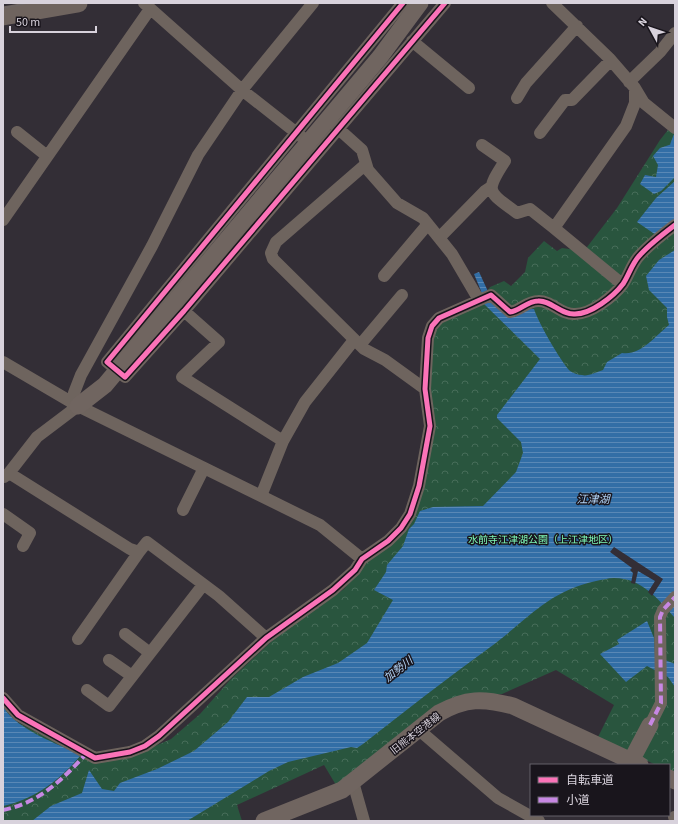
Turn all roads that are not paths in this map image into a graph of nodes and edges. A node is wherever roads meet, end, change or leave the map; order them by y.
1 (78, 3) edge
2 (313, 3) edge
3 (445, 3) edge
4 (552, 3) edge
5 (411, 5) edge
6 (147, 6) edge
7 (3, 16) edge
8 (577, 26) junction
9 (675, 33) edge
10 (412, 41) junction
11 (611, 60) junction
12 (632, 85) junction
13 (469, 88) dead end
14 (242, 90) junction
15 (516, 98) dead end
16 (333, 124) junction
17 (675, 128) edge
18 (17, 132) dead end
19 (540, 133) dead end
20 (303, 138) junction
21 (482, 145) dead end
22 (47, 156) junction
23 (366, 164) junction
24 (491, 187) junction
25 (3, 220) edge
26 (428, 224) junction
27 (675, 225) edge
28 (554, 228) junction
29 (439, 238) junction
30 (384, 276) dead end
31 (622, 284) junction
32 (402, 295) dead end
33 (484, 298) junction
34 (184, 311) junction
35 (357, 342) junction
36 (3, 362) edge
37 (117, 370) junction
38 (425, 389) junction
39 (78, 406) junction
40 (283, 441) junction
41 (204, 468) junction
42 (6, 475) edge
43 (260, 496) junction
44 (183, 510) dead end
45 (3, 514) edge
46 (23, 546) dead end
47 (139, 552) junction
48 (362, 558) junction
49 (203, 585) junction
50 (675, 597) edge
51 (125, 634) dead end
52 (266, 638) junction
53 (78, 639) dead end
54 (150, 653) junction
55 (109, 660) dead end
56 (132, 676) junction
57 (87, 690) dead end
58 (3, 698) edge
59 (650, 725) joint
60 (419, 730) junction
61 (636, 763) edge
62 (353, 782) junction
63 (530, 816) edge
64 (530, 816) edge
65 (264, 821) edge
66 (364, 821) edge
67 (539, 821) edge

1 - 7 main road
2 - 14 street
3 - 10 street
4 - 8 street
5 - 16 street
5 - 20 street
6 - 14 street
6 - 22 street
8 - 11 street
8 - 15 street
9 - 12 street
10 - 13 street
10 - 16 street
11 - 12 street
11 - 19 street
12 - 17 street
12 - 28 street
14 - 20 street
14 - 39 street
16 - 20 street
16 - 23 street
16 - 34 street
18 - 22 street
20 - 37 street
21 - 24 street
22 - 25 street
23 - 26 street
23 - 35 street
24 - 28 street
24 - 29 street
26 - 29 street
26 - 30 street
27 - 31 street
28 - 31 street
29 - 33 street
31 - 33 street
32 - 35 street
33 - 38 street
34 - 37 street
34 - 40 street
35 - 38 street
35 - 40 street
36 - 39 street
37 - 39 street
38 - 48 street
39 - 41 street
39 - 42 street
40 - 43 street
41 - 43 street
41 - 44 street
42 - 47 street
43 - 48 street
45 - 46 street
47 - 49 street
47 - 53 street
48 - 52 street
49 - 52 street
49 - 54 street
50 - 59 street
51 - 54 street
52 - 58 street
54 - 56 street
55 - 56 street
56 - 57 street
59 - 61 street
60 - 61 street, 旧熊本空港線
60 - 62 street, 旧熊本空港線
60 - 63 street
62 - 65 street, 旧熊本空港線
62 - 66 street
64 - 67 street

